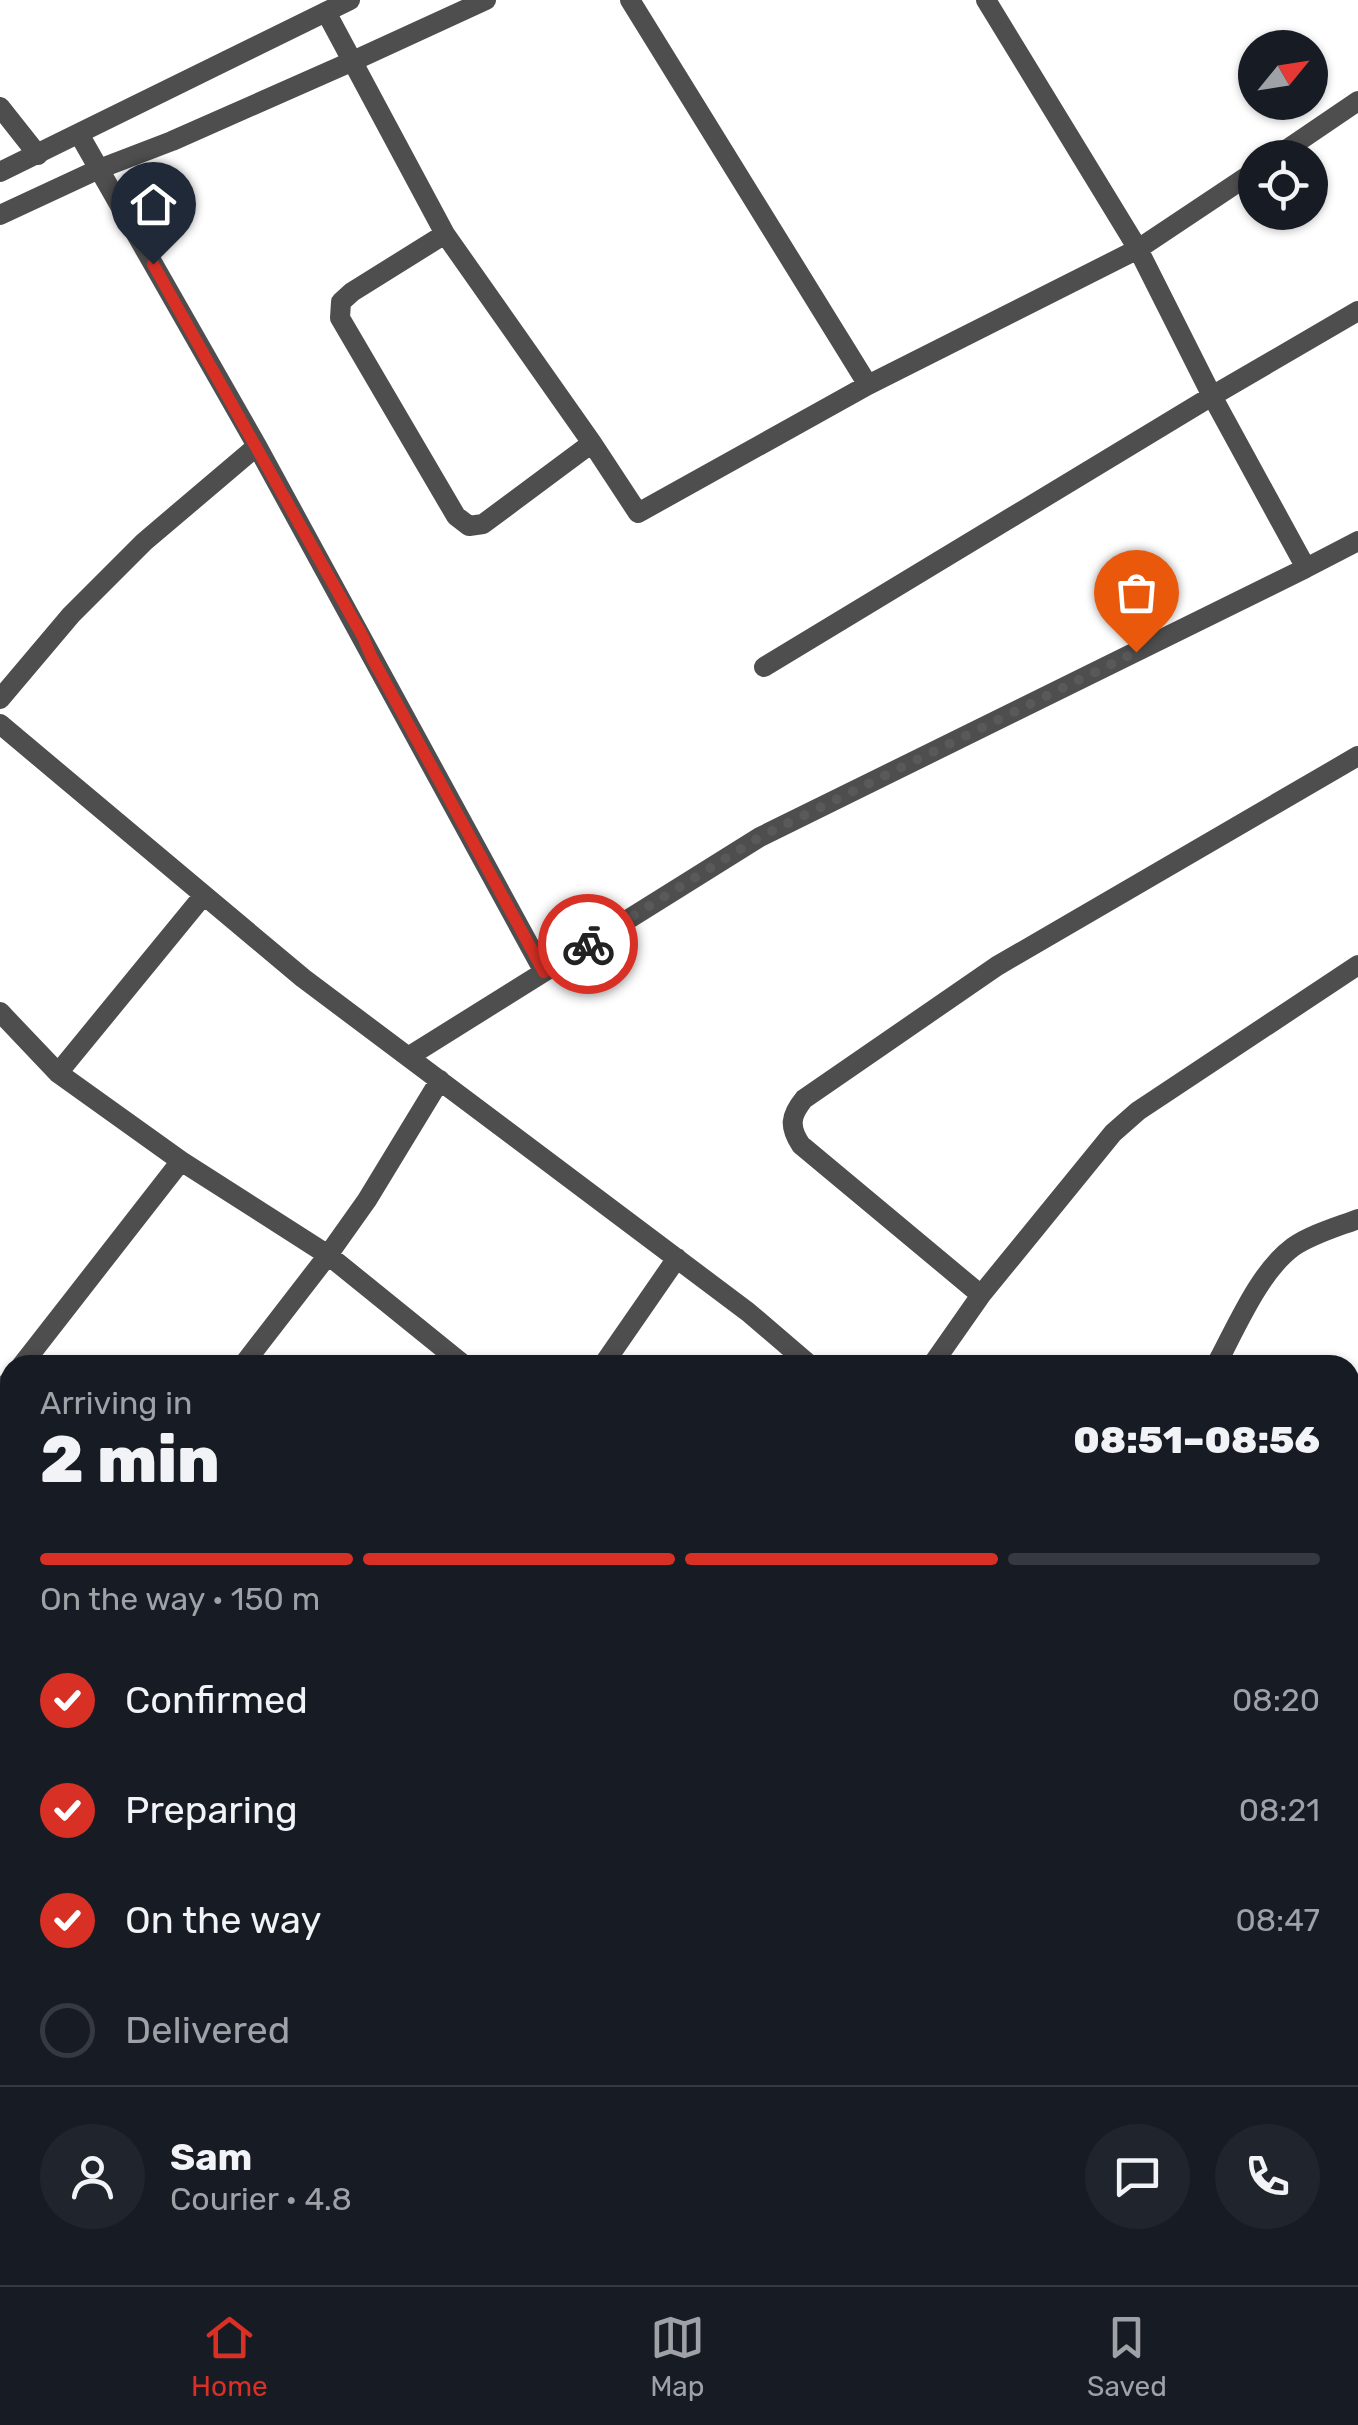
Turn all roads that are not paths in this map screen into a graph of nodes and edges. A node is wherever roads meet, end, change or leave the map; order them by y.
1 (350, 0) edge
2 (486, 0) edge
3 (630, 0) edge
4 (986, 0) edge
5 (326, 12) junction
6 (353, 62) junction
7 (1358, 101) edge
8 (0, 106) edge
9 (80, 134) junction
10 (1301, 140) edge
11 (38, 154) junction
12 (99, 169) junction
13 (0, 172) edge
14 (1238, 182) edge
15 (0, 215) edge
16 (445, 234) junction
17 (1138, 250) junction
18 (1358, 311) edge
19 (868, 385) junction
20 (1212, 396) junction
21 (592, 443) junction
22 (257, 446) junction
23 (1358, 541) edge
24 (1306, 568) junction
25 (764, 666) dead end
26 (0, 699) edge
27 (0, 724) edge
28 (1358, 756) edge
29 (203, 896) junction
30 (1358, 965) edge
31 (544, 972) junction
32 (0, 1012) edge
33 (408, 1057) junction
34 (58, 1072) junction
35 (440, 1080) junction
36 (181, 1161) junction
37 (1358, 1218) edge
38 (328, 1255) junction
39 (677, 1258) junction
40 (981, 1295) junction
41 (30, 1355) edge
42 (251, 1355) edge
43 (452, 1355) edge
44 (610, 1355) edge
45 (798, 1355) edge
46 (939, 1355) edge
47 (1221, 1355) edge

1 - 5 street
2 - 6 street
3 - 19 street
4 - 17 street
5 - 6 street
5 - 9 street
6 - 12 street
6 - 16 street
7 - 10 street
8 - 11 street
9 - 11 street
9 - 12 street
11 - 13 street
12 - 15 street
12 - 22 street
14 - 17 street
16 - 21 street
16 - 21 street
17 - 19 street
17 - 20 street
18 - 20 street
19 - 21 street
20 - 24 street
20 - 25 street
22 - 26 street
22 - 31 street
23 - 24 street
24 - 31 street
27 - 29 street
28 - 40 street
29 - 33 street
29 - 34 street
30 - 40 street
31 - 33 street
32 - 34 street
33 - 35 street
34 - 36 street
35 - 38 street
35 - 39 street
36 - 38 street
36 - 41 street
37 - 47 street
38 - 42 street
38 - 43 street
39 - 44 street
39 - 45 street
40 - 46 street

